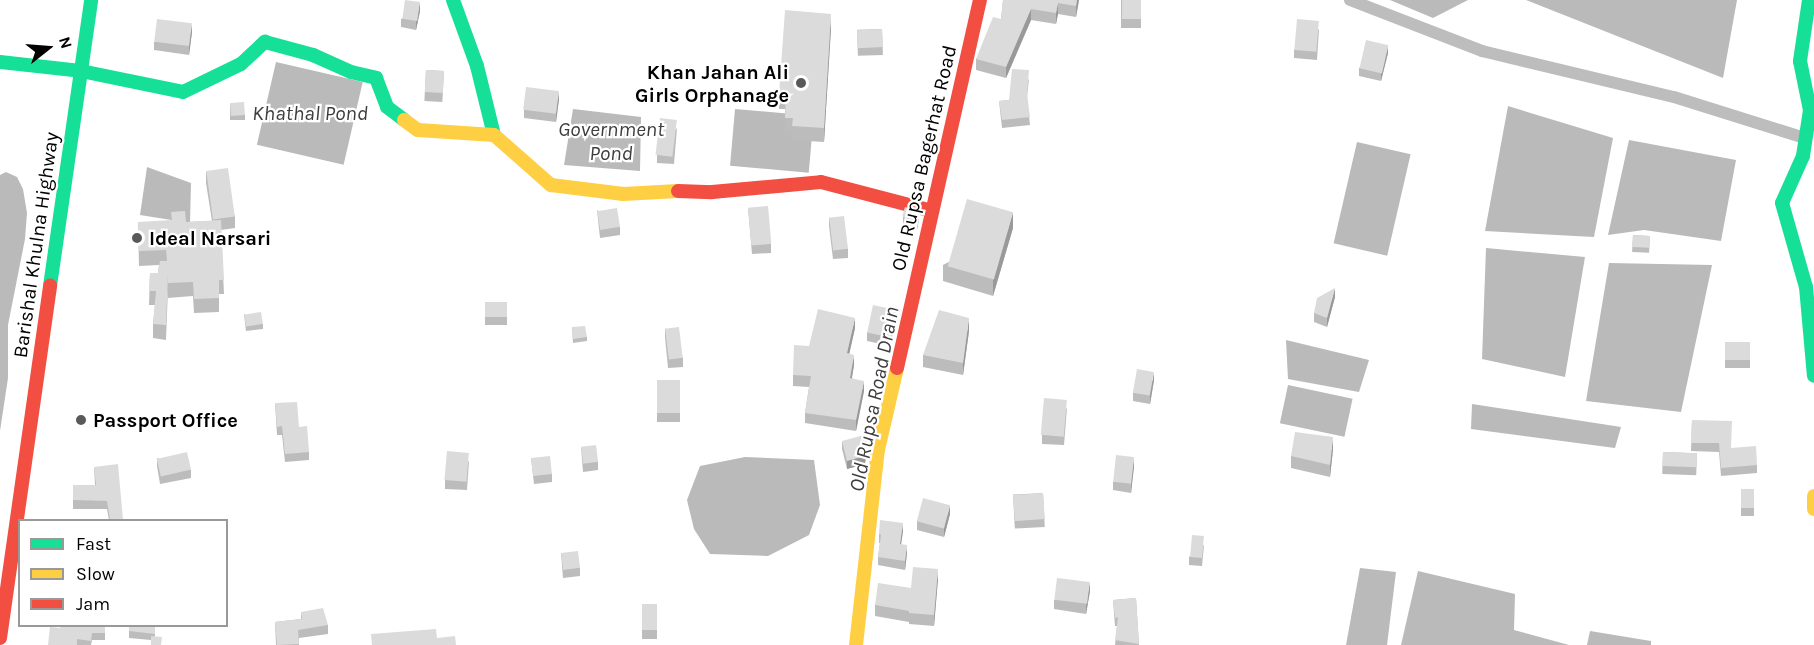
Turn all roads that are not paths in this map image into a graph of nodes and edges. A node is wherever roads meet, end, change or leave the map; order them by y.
1 (91, 0) edge
2 (453, 0) edge
3 (980, 0) edge
4 (1350, 0) edge
5 (1809, 0) edge
6 (0, 62) edge
7 (81, 71) junction
8 (494, 135) junction
9 (1805, 138) junction
10 (932, 211) junction
11 (1814, 376) edge
12 (1814, 496) edge
13 (1814, 509) edge
14 (0, 638) edge
15 (856, 645) edge

1 - 7 main road, Barishal Khulna Highway
2 - 8 main road
3 - 10 main road, Old Rupsa Bagerhat Road
4 - 9 street
5 - 9 main road
6 - 7 main road
7 - 8 main road
7 - 14 main road, Barishal Khulna Highway
8 - 10 main road
9 - 11 main road
10 - 15 main road, Old Rupsa Bagerhat Road
12 - 13 main road

